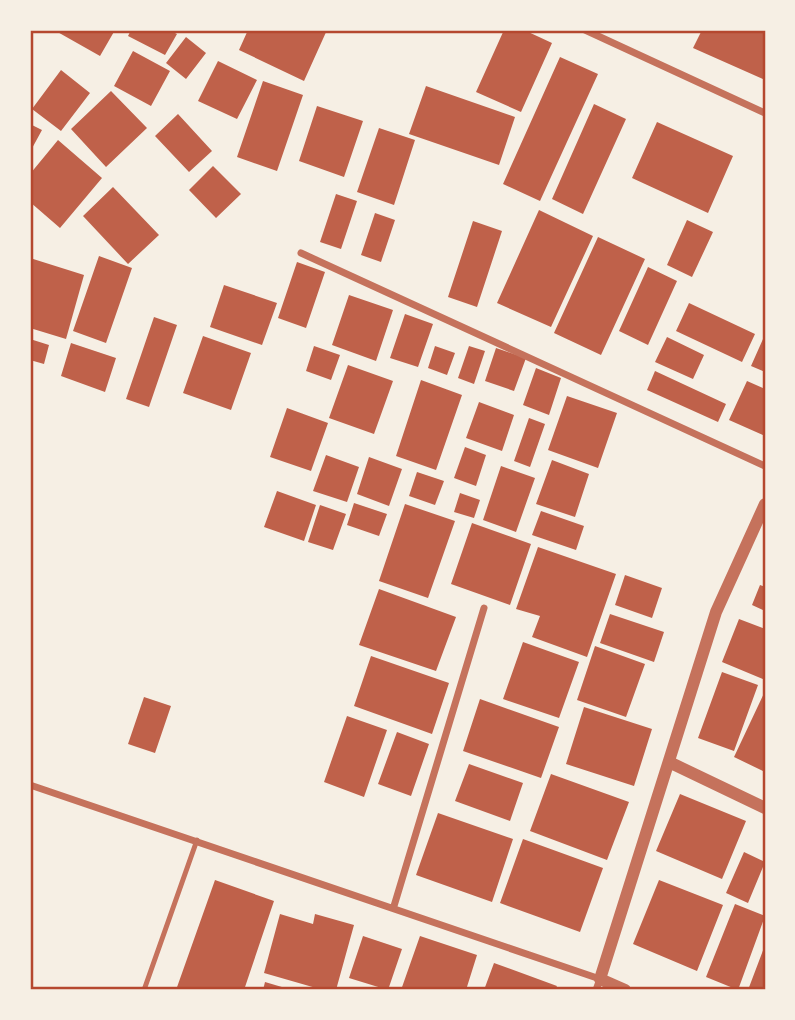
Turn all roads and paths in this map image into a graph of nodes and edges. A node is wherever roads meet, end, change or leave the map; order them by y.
1 (585, 30) edge
2 (765, 113) edge
3 (301, 253) dead end
4 (765, 466) edge
5 (765, 504) edge
6 (484, 608) dead end
7 (668, 762) junction
8 (30, 785) edge
9 (765, 808) edge
10 (197, 840) junction
11 (394, 906) junction
12 (598, 985) edge
13 (144, 990) edge
14 (625, 990) edge

1 - 2 street
3 - 4 street
5 - 7 street
6 - 11 street
7 - 9 street
7 - 12 street
8 - 10 street
10 - 11 street
10 - 13 lane
11 - 12 street
12 - 14 street

